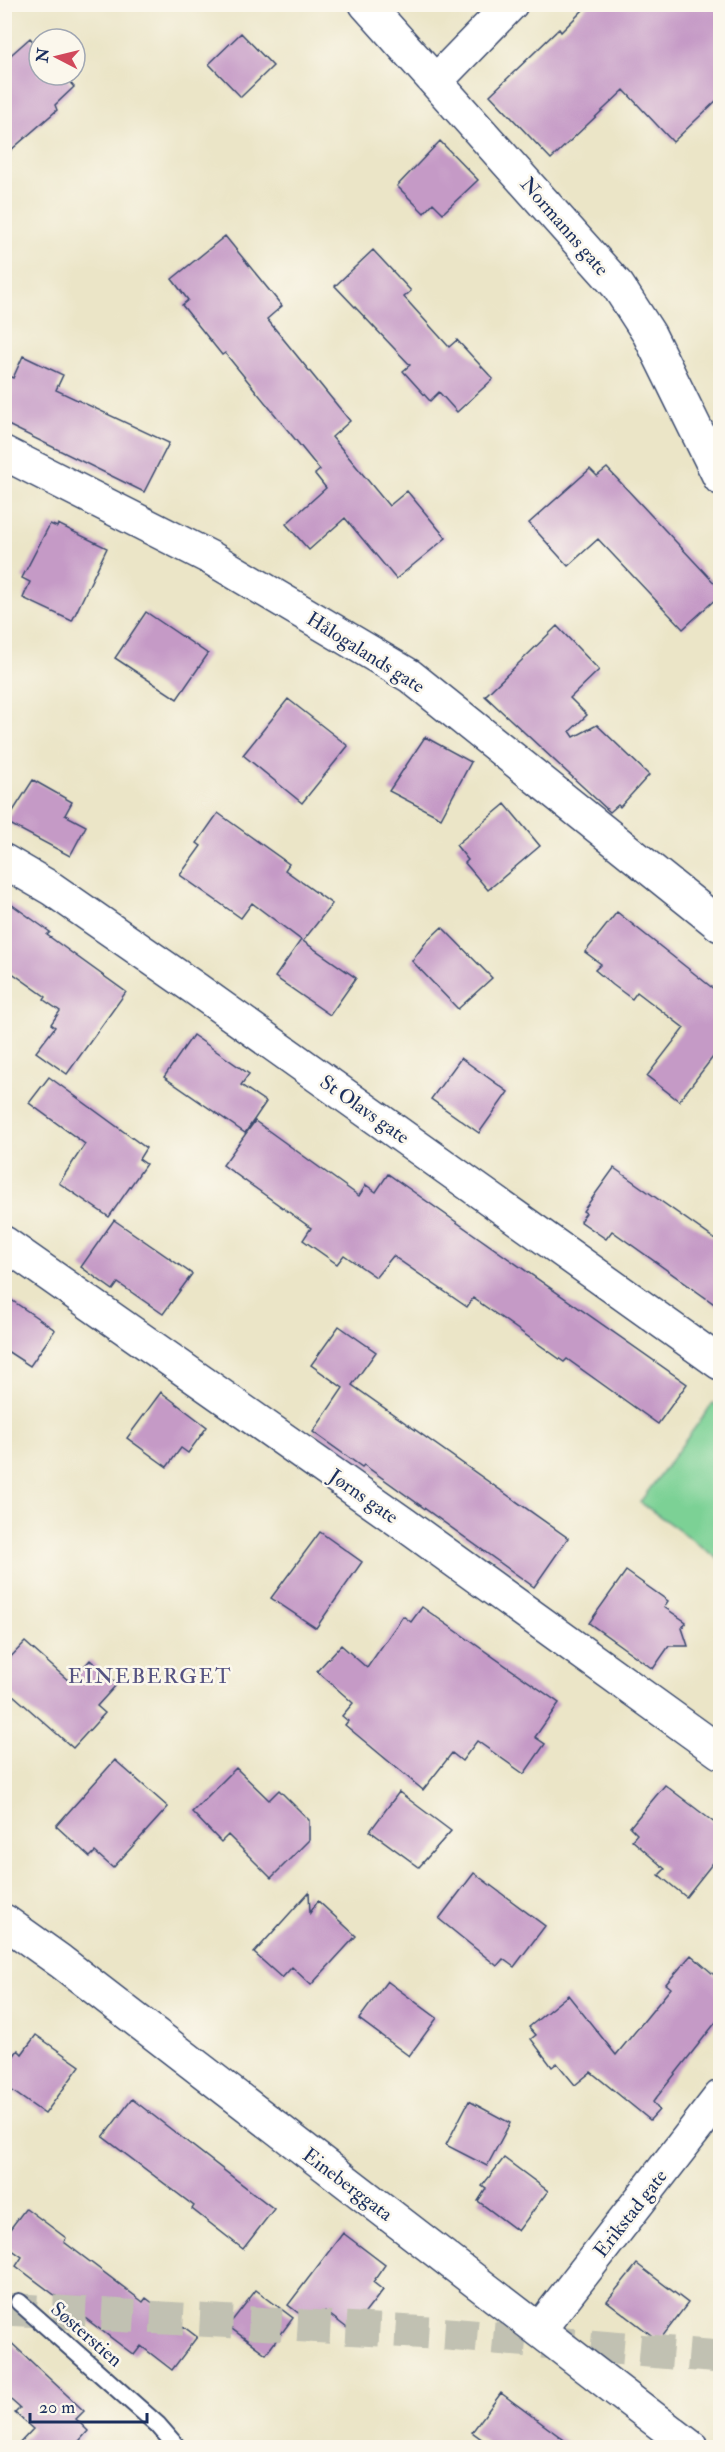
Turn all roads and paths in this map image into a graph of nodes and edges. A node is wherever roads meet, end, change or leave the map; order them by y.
1 (366, 4) edge
2 (511, 4) edge
3 (436, 81) junction
4 (4, 453) edge
5 (720, 478) edge
6 (4, 861) edge
7 (720, 926) edge
8 (4, 1243) edge
9 (720, 1363) edge
10 (720, 1752) edge
11 (4, 1921) edge
12 (720, 2097) edge
13 (19, 2302) dead end
14 (539, 2330) junction
15 (178, 2448) edge
16 (692, 2448) edge

1 - 3 street, Normanns gate
2 - 3 street
3 - 5 street, Normanns gate
4 - 7 street, Hålogalands gate
6 - 9 street, St Olavs gate
8 - 10 street, Jørns gate
11 - 14 street, Eineberggata
12 - 14 street, Erikstad gate
13 - 15 lane, Søsterstien
14 - 16 street, Eineberggata

